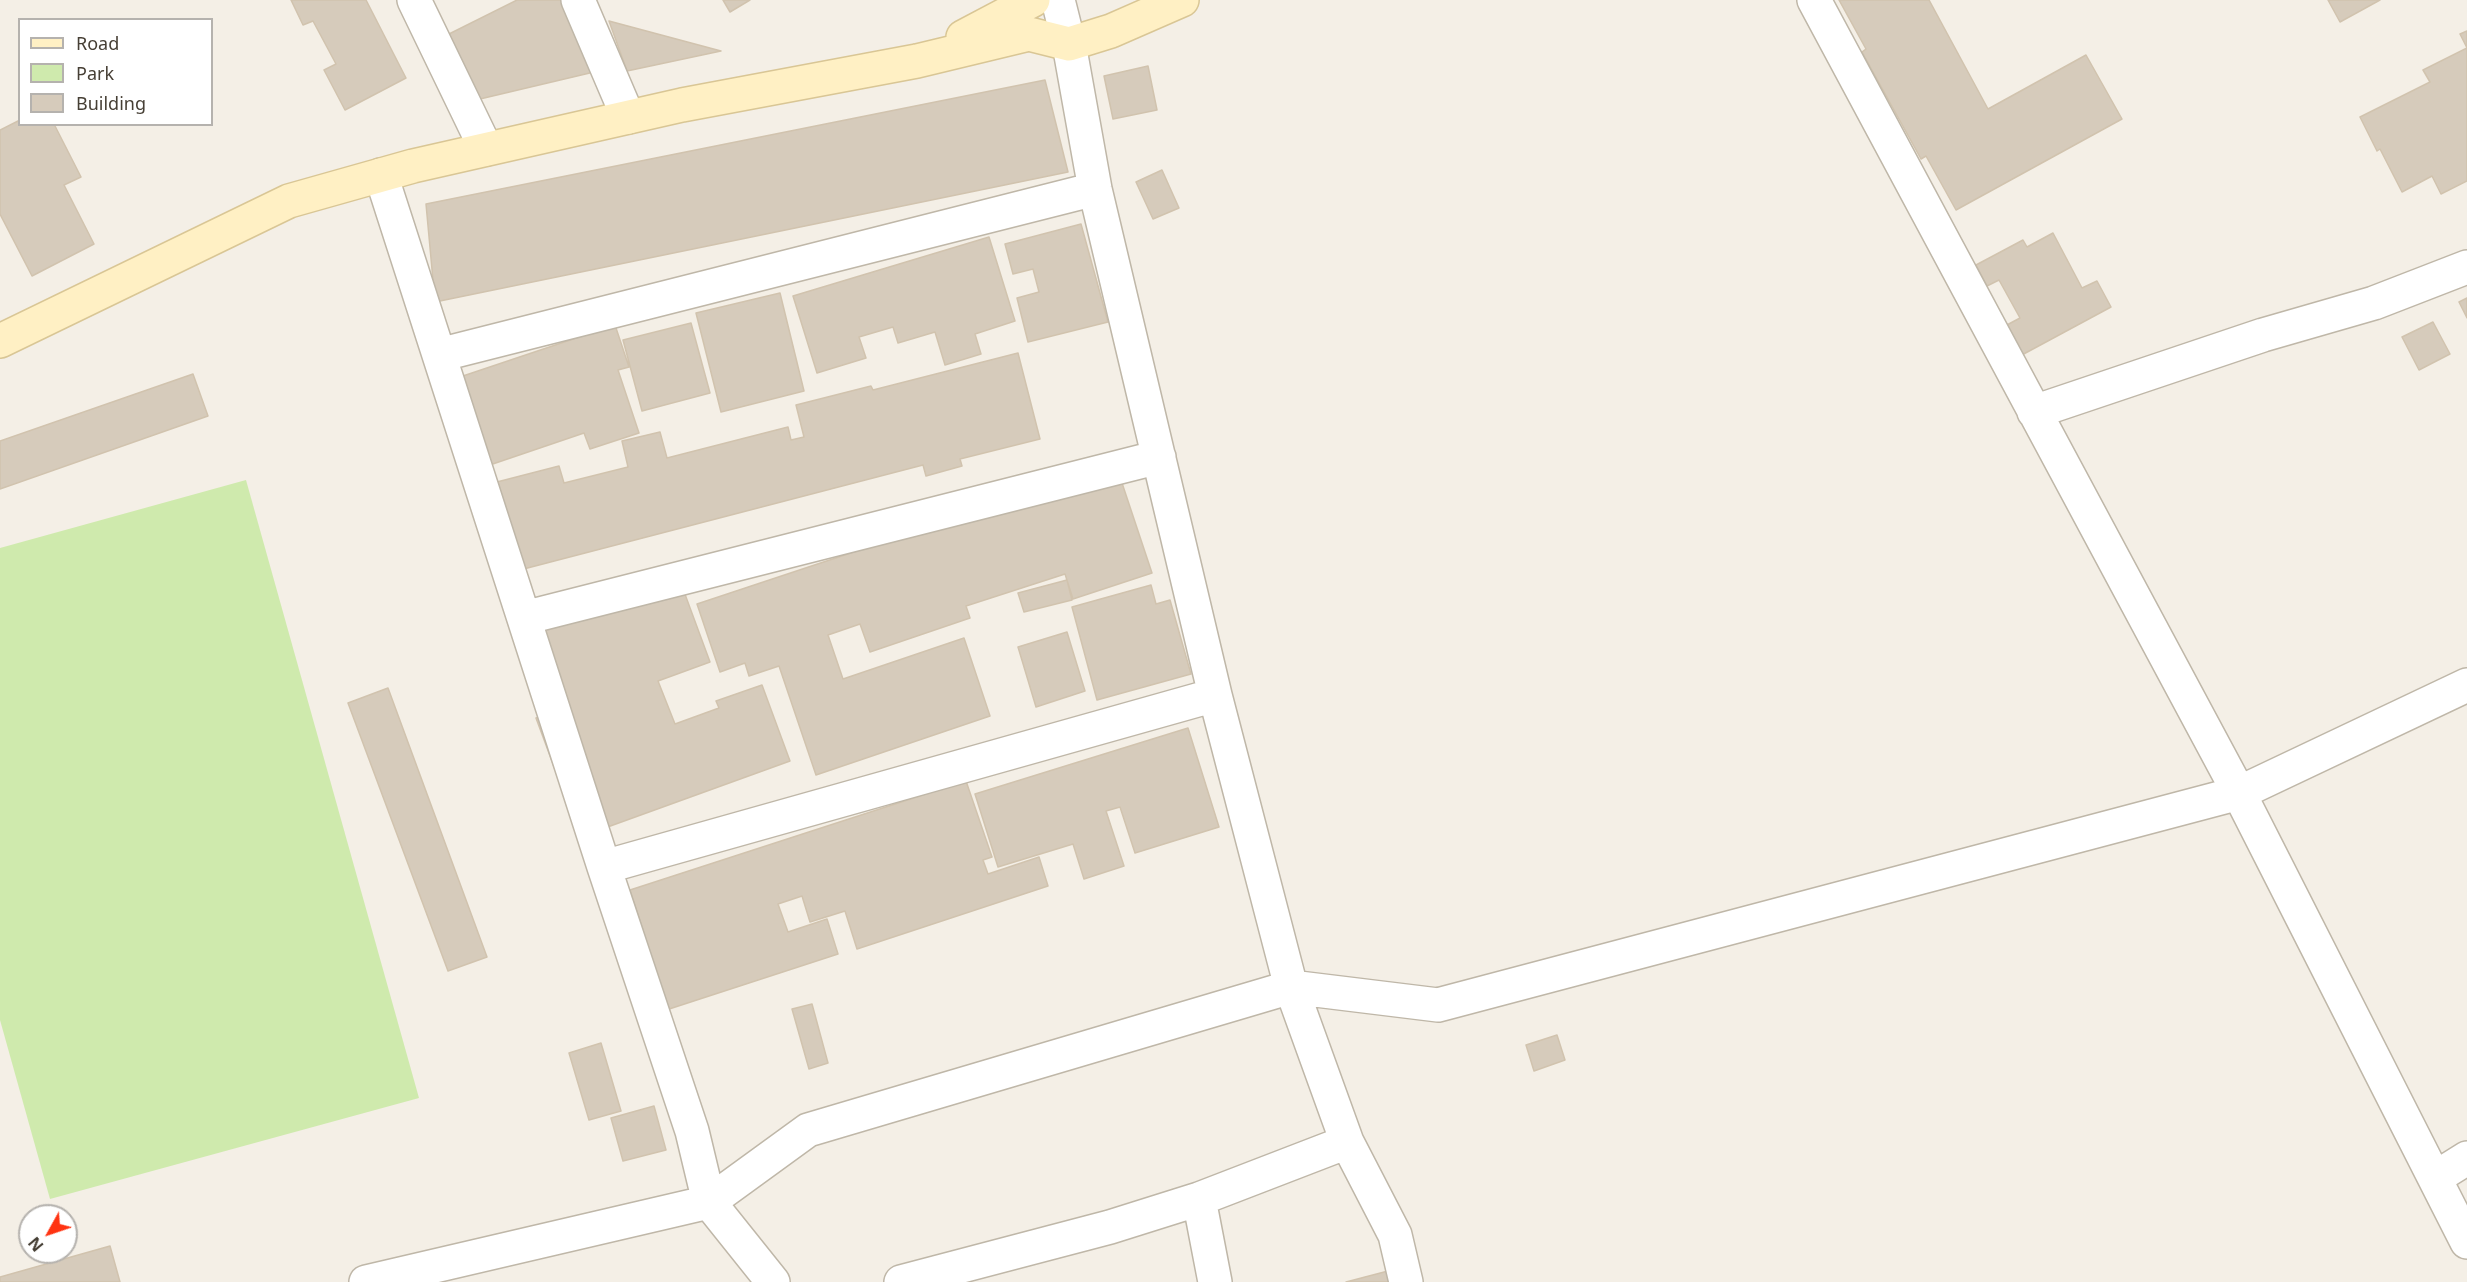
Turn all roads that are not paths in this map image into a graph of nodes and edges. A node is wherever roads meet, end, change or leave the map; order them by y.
1 (414, 0) edge
2 (578, 0) edge
3 (1033, 0) edge
4 (1058, 0) edge
5 (1182, 0) edge
6 (1814, 0) edge
7 (1069, 44) junction
8 (917, 61) junction
9 (628, 117) junction
10 (486, 149) junction
11 (381, 175) junction
12 (1095, 189) junction
13 (2467, 267) edge
14 (0, 341) edge
15 (439, 354) junction
16 (2034, 412) junction
17 (1159, 457) junction
18 (525, 618) junction
19 (2467, 685) edge
20 (1215, 695) junction
21 (2239, 793) junction
22 (604, 867) junction
23 (1291, 987) junction
24 (1347, 1142) junction
25 (2467, 1158) edge
26 (2435, 1178) junction
27 (1199, 1199) junction
28 (709, 1202) junction
29 (2467, 1242) edge
30 (366, 1282) edge
31 (773, 1282) edge
32 (901, 1282) edge
33 (1215, 1282) edge
34 (1406, 1282) edge

1 - 10 street
2 - 9 street
3 - 8 main road
4 - 7 street
5 - 7 main road
6 - 16 street
7 - 8 main road
7 - 12 street
8 - 9 main road
9 - 10 main road
10 - 11 main road
11 - 14 main road
11 - 15 street
12 - 15 street
12 - 17 street
13 - 16 street
15 - 18 street
16 - 21 street
17 - 18 street
17 - 20 street
18 - 22 street
19 - 21 street
20 - 22 street
20 - 23 street
21 - 23 street
21 - 26 street
22 - 28 street
23 - 24 street
23 - 28 street
24 - 27 street
24 - 34 street
25 - 26 street
26 - 29 street
27 - 32 street
27 - 33 street
28 - 30 street
28 - 31 street

